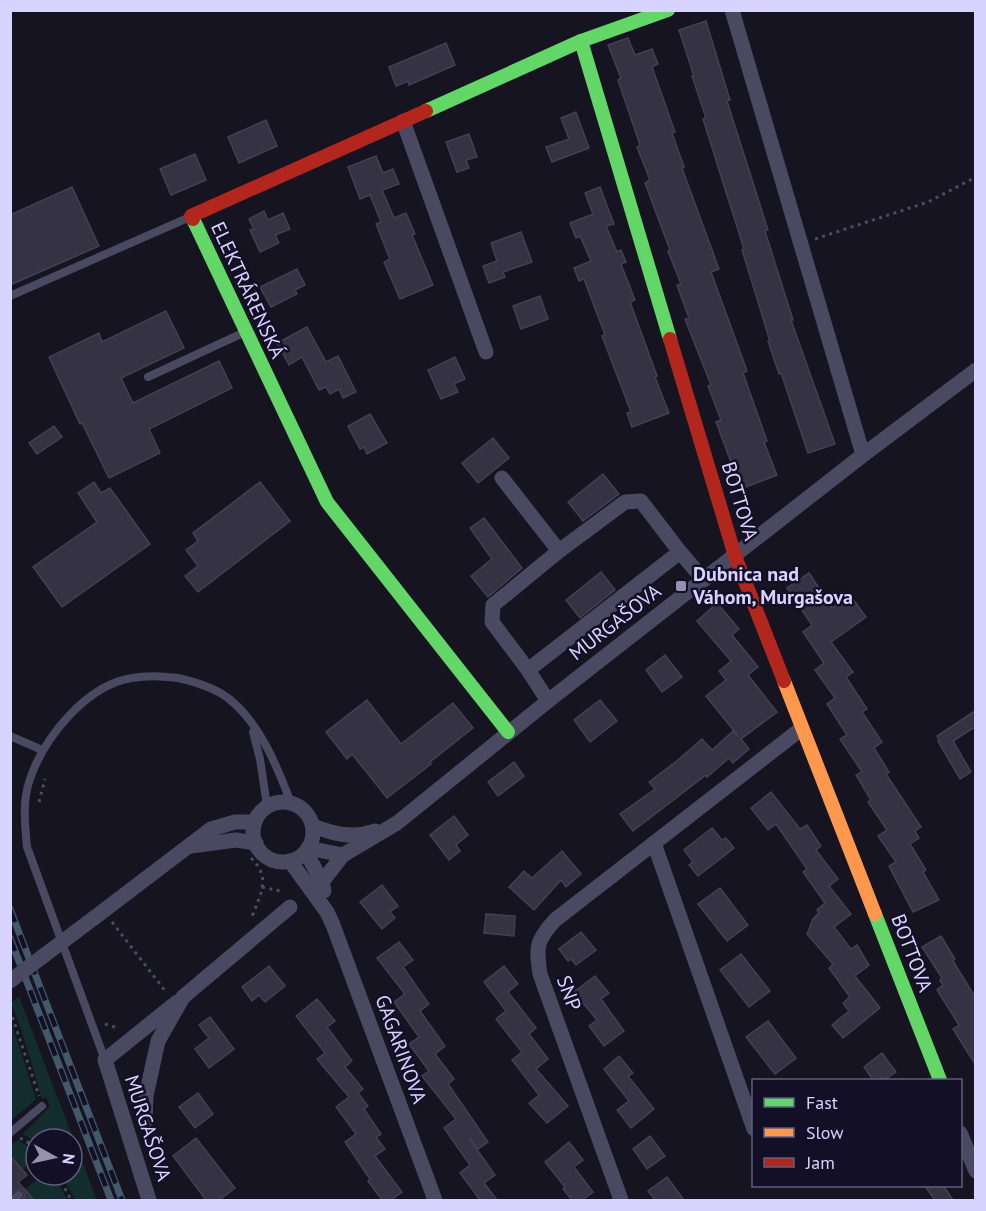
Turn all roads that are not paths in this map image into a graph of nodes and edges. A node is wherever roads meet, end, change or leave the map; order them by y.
1 (668, 10) edge
2 (732, 10) edge
3 (581, 41) junction
4 (403, 121) junction
5 (191, 216) junction
6 (10, 296) edge
7 (246, 331) junction
8 (486, 352) dead end
9 (975, 370) edge
10 (148, 377) dead end
11 (863, 455) junction
12 (502, 478) dead end
13 (559, 551) junction
14 (680, 552) junction
15 (735, 556) junction
16 (704, 580) junction
17 (528, 670) junction
18 (548, 701) junction
19 (250, 722) junction
20 (801, 729) junction
21 (508, 732) junction
22 (10, 736) edge
23 (42, 750) junction
24 (291, 803) junction
25 (267, 807) junction
26 (255, 822) junction
27 (397, 823) junction
28 (313, 826) junction
29 (654, 843) junction
30 (188, 846) junction
31 (249, 847) junction
32 (307, 850) junction
33 (343, 855) junction
34 (290, 861) junction
35 (322, 882) junction
36 (290, 907) dead end
37 (327, 912) junction
38 (10, 981) edge
39 (183, 997) junction
40 (105, 1060) junction
41 (940, 1079) edge
42 (42, 1106) road end
43 (145, 1122) dead end
44 (752, 1127) edge
45 (11, 1133) edge
46 (962, 1138) edge
47 (975, 1171) edge
48 (19, 1195) dead end
49 (12, 1200) edge
50 (149, 1200) edge
51 (435, 1200) edge
52 (621, 1200) edge

1 - 3 street
2 - 11 street
3 - 4 street, ELEKTRÁRENSKÁ
3 - 15 street, BOTTOVA
4 - 5 street, ELEKTRÁRENSKÁ
4 - 8 street
5 - 6 lane
5 - 7 street, ELEKTRÁRENSKÁ
7 - 10 lane
7 - 21 street, ELEKTRÁRENSKÁ
9 - 11 street, MURGAŠOVA
11 - 15 street, MURGAŠOVA
12 - 13 street
13 - 14 street
13 - 17 street
14 - 16 street
14 - 17 street
15 - 16 street, MURGAŠOVA
15 - 20 street, BOTTOVA
16 - 18 street, MURGAŠOVA
17 - 18 street
18 - 21 street, MURGAŠOVA
19 - 23 lane
19 - 24 lane
19 - 25 lane
20 - 29 street, SNP
20 - 41 street, BOTTOVA
21 - 27 street, MURGAŠOVA
22 - 23 lane
23 - 40 lane
24 - 25 street
24 - 28 street
25 - 26 street
26 - 30 street
26 - 31 street
27 - 28 street, MURGAŠOVA
27 - 33 street, MURGAŠOVA
28 - 32 street
29 - 44 street
29 - 52 street, SNP
30 - 31 street
30 - 38 street, bridge
31 - 34 street
32 - 33 street
32 - 34 street
32 - 35 street, GAGARINOVA
33 - 35 street, MURGAŠOVA
34 - 37 street, GAGARINOVA
35 - 37 street, GAGARINOVA
36 - 39 street, MURGAŠOVA
37 - 51 street, GAGARINOVA
39 - 40 street, MURGAŠOVA
39 - 43 street, MURGAŠOVA
40 - 50 street, MURGAŠOVA
42 - 45 lane
46 - 47 street
48 - 49 lane

